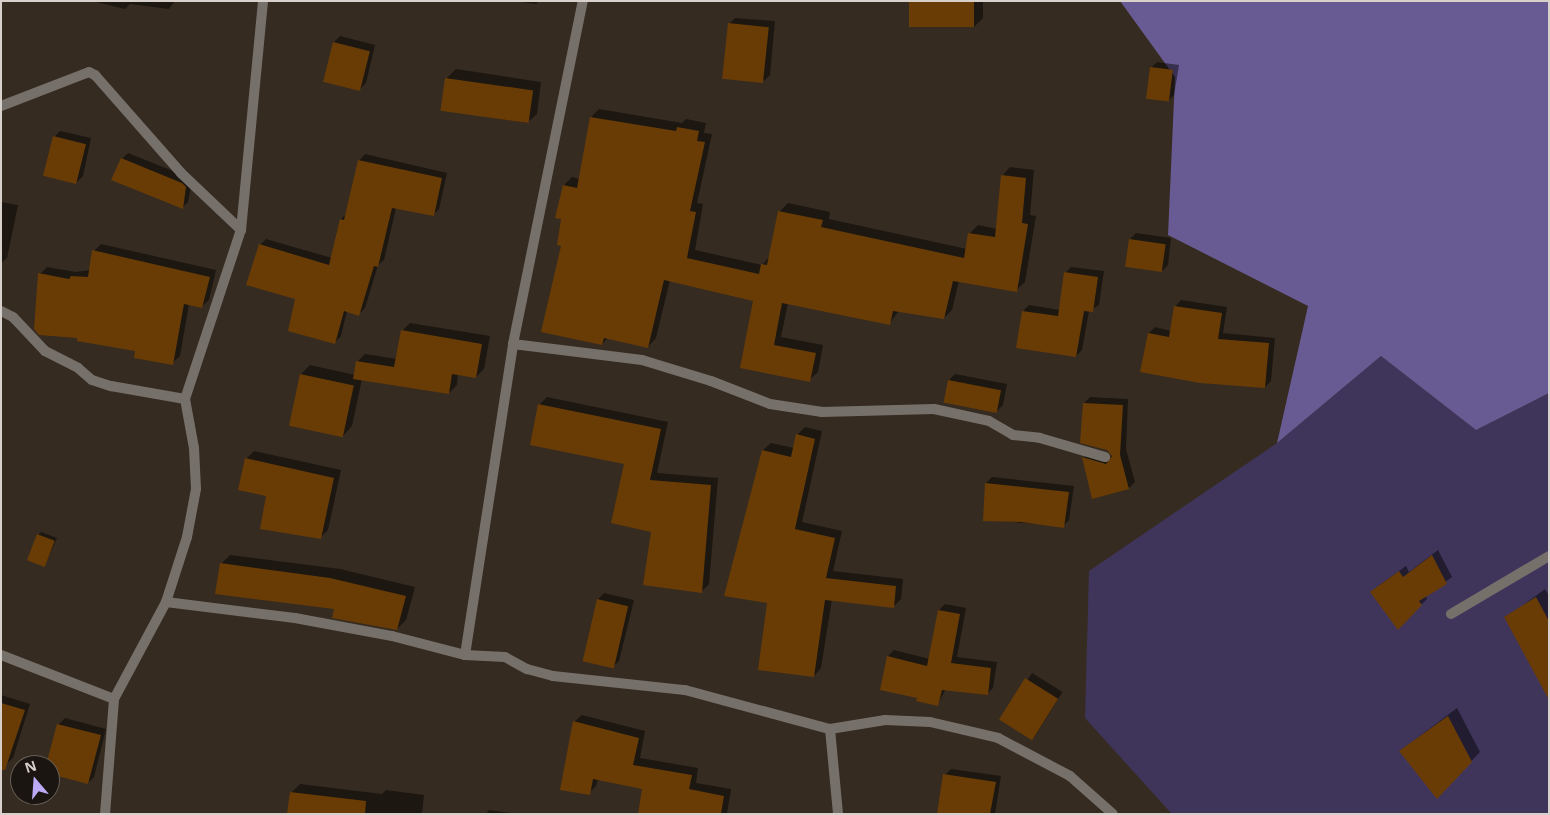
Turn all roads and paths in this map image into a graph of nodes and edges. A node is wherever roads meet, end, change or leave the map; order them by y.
1 (263, 1) edge
2 (583, 1) edge
3 (1, 106) edge
4 (241, 230) junction
5 (1, 311) edge
6 (513, 344) junction
7 (185, 398) junction
8 (1104, 457) dead end
9 (1549, 556) edge
10 (166, 602) junction
11 (1451, 614) dead end
12 (465, 655) junction
13 (1, 656) edge
14 (114, 699) junction
15 (830, 729) junction
16 (106, 814) edge
17 (838, 814) edge
18 (1113, 814) edge

1 - 4 street
2 - 6 street
3 - 4 street
4 - 7 street
5 - 7 street
6 - 8 street
6 - 12 street
7 - 10 street
9 - 11 street
10 - 12 street
10 - 14 street
12 - 15 street
13 - 14 street
14 - 16 street
15 - 17 street
15 - 18 street

